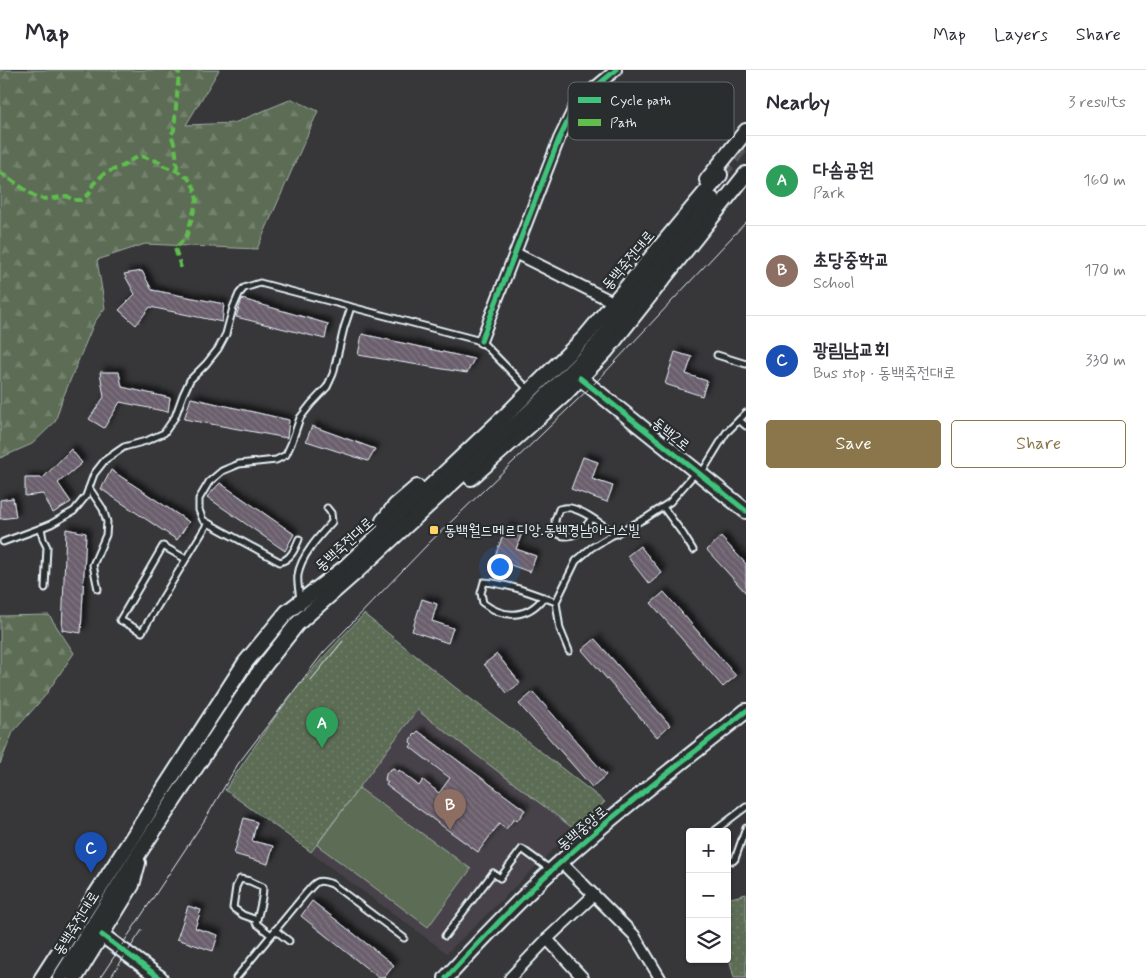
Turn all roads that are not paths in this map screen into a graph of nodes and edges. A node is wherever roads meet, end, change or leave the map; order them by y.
1 (616, 70) edge
2 (601, 82) edge
3 (568, 120) edge
4 (745, 133) edge
5 (746, 174) edge
6 (722, 180) tunnel mouth
7 (515, 252) junction
8 (607, 300) junction
9 (351, 307) junction
10 (481, 341) junction
11 (717, 355) dead end
12 (746, 364) edge
13 (580, 378) junction
14 (527, 388) junction
15 (746, 413) edge
16 (739, 420) junction
17 (746, 426) edge
18 (699, 472) junction
19 (89, 488) junction
20 (663, 507) junction
21 (327, 508) dead end
22 (746, 511) edge
23 (592, 518) junction
24 (208, 523) junction
25 (41, 528) junction
26 (616, 534) junction
27 (299, 539) dead end
28 (2, 542) dead end
29 (693, 550) dead end
30 (186, 559) junction
31 (350, 570) junction
32 (44, 588) dead end
33 (98, 590) dead end
34 (544, 597) junction
35 (300, 602) junction
36 (556, 602) junction
37 (569, 650) dead end
38 (746, 711) edge
39 (746, 807) edge
40 (718, 828) edge
41 (746, 828) edge
42 (141, 850) junction
43 (731, 861) edge
44 (556, 866) junction
45 (594, 895) junction
46 (79, 919) junction
47 (257, 920) junction
48 (273, 933) junction
49 (102, 935) junction
50 (444, 936) dead end
51 (404, 938) dead end
52 (547, 939) junction
53 (289, 941) dead end
54 (33, 978) edge
55 (42, 978) edge
56 (60, 978) edge
57 (75, 978) edge
58 (160, 978) edge
59 (236, 978) edge
60 (446, 978) edge
61 (510, 978) edge
62 (583, 978) edge
63 (660, 978) edge

1 - 2 street
3 - 7 street
4 - 8 main road
5 - 13 main road
6 - 31 main road, 동백죽전대로
7 - 8 street
7 - 10 street
8 - 14 main road
9 - 10 lane
9 - 19 lane
9 - 24 lane
10 - 14 lane
11 - 12 lane
13 - 18 main road, 동백2로
13 - 31 main road
14 - 31 main road
15 - 16 lane
16 - 17 lane
16 - 18 lane
18 - 20 lane
18 - 22 main road, 동백2로
19 - 25 lane
19 - 33 lane
20 - 26 lane
20 - 29 lane
21 - 35 lane
23 - 23 lane
23 - 26 lane
24 - 27 lane
24 - 30 lane
25 - 28 lane
25 - 32 lane
26 - 36 lane
30 - 30 lane
31 - 35 main road, 동백죽전대로
31 - 42 main road, 동백죽전대로
34 - 34 lane
34 - 36 lane
35 - 46 main road, 동백죽전대로
36 - 37 lane
38 - 44 main road, 동백중앙로
39 - 40 lane
41 - 43 lane
42 - 49 main road
42 - 56 main road, 동백죽전대로
44 - 45 street
44 - 50 lane
44 - 60 main road, 동백중앙로
45 - 52 street
45 - 63 street
46 - 54 main road
46 - 55 main road, 동백죽전대로
47 - 47 lane
47 - 48 lane
48 - 51 lane
48 - 53 lane
48 - 59 lane
49 - 57 main road
49 - 58 main road
52 - 61 street
52 - 62 street

